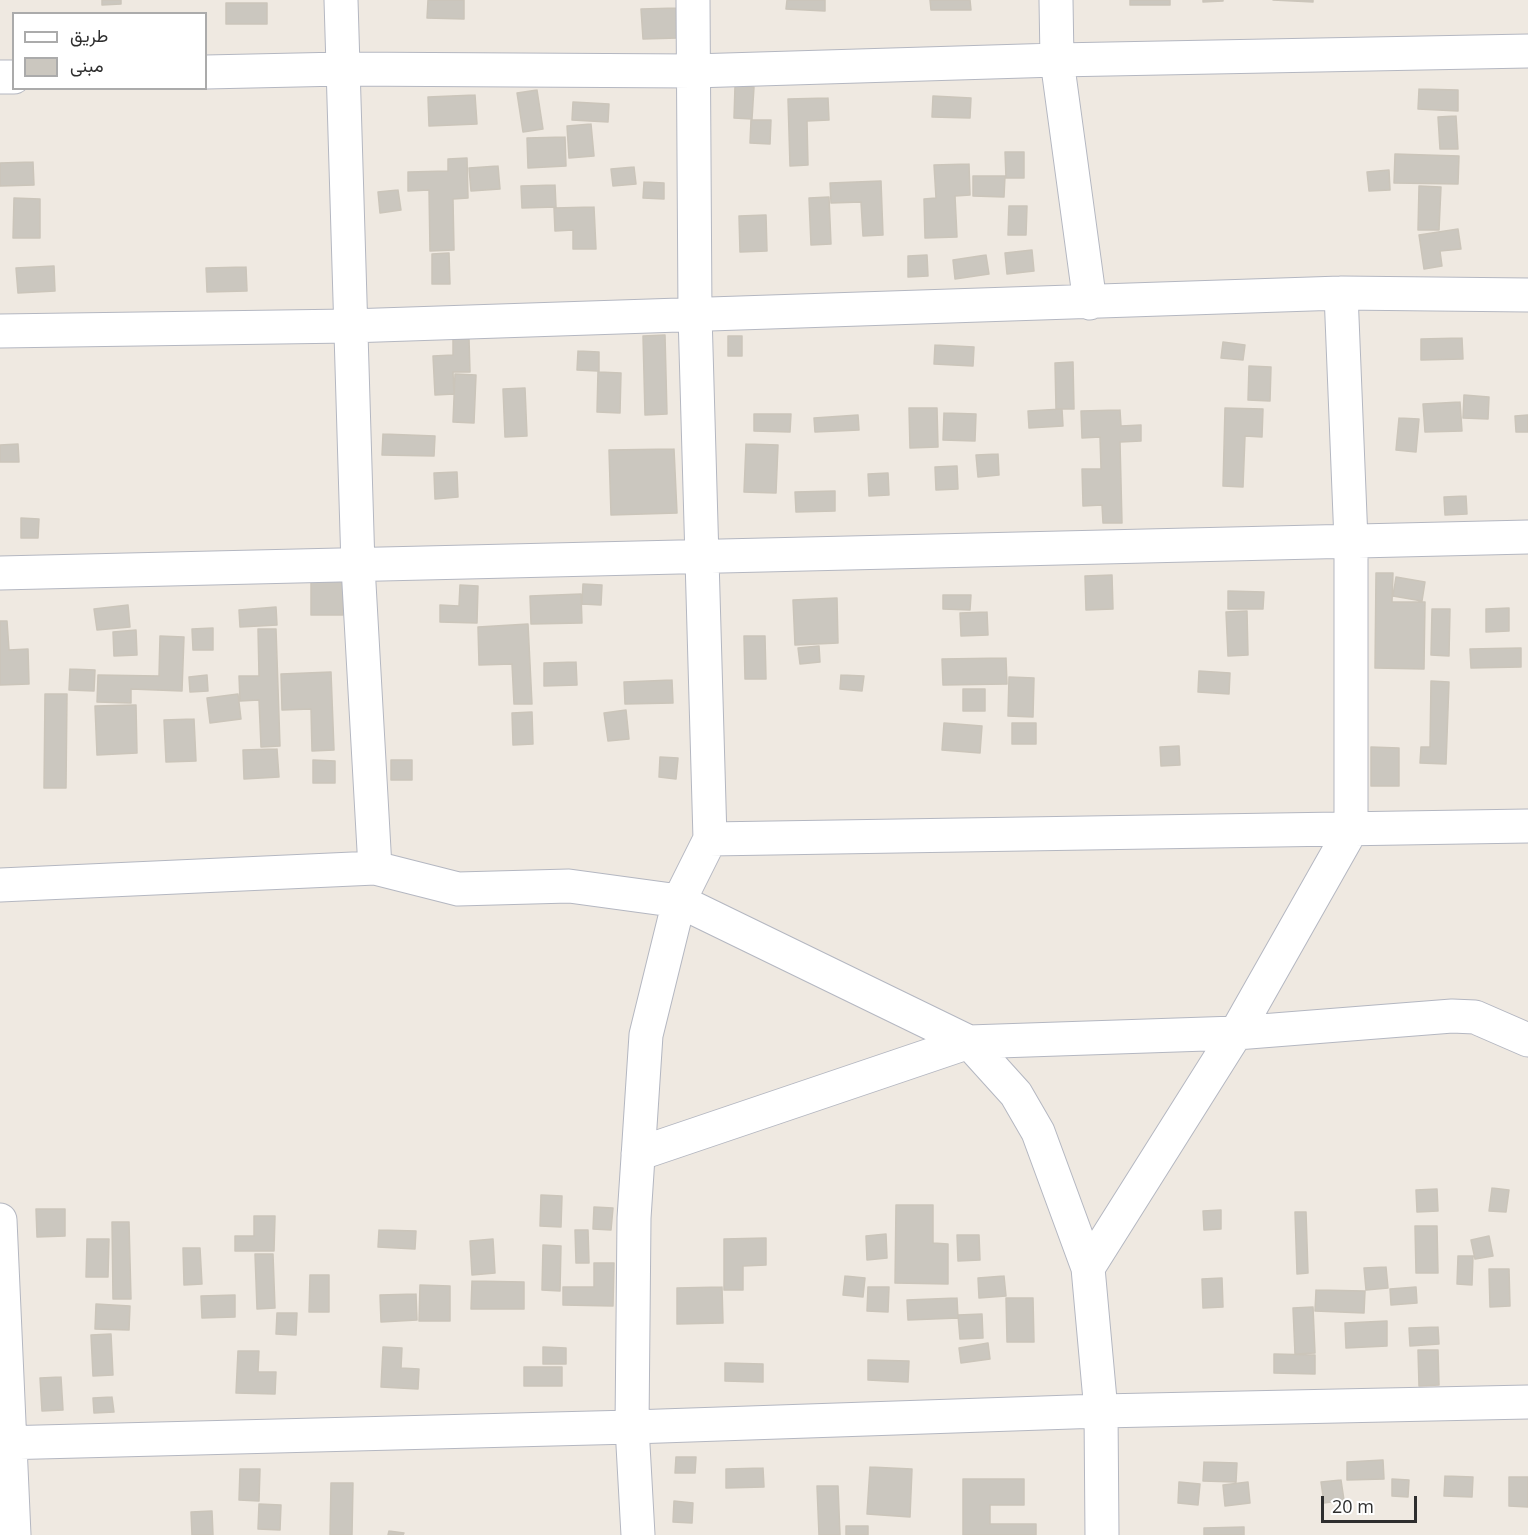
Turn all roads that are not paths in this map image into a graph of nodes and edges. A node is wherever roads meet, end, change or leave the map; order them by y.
1 (341, 0) edge
2 (693, 0) edge
3 (1056, 0) edge
4 (1528, 51) edge
5 (1057, 60) junction
6 (343, 69) junction
7 (693, 71) junction
8 (207, 72) edge
9 (1341, 293) junction
10 (1528, 295) edge
11 (1090, 303) junction
12 (696, 314) junction
13 (349, 326) junction
14 (0, 331) edge
15 (1528, 537) edge
16 (1351, 541) junction
17 (701, 556) junction
18 (358, 566) junction
19 (0, 573) edge
20 (1528, 826) edge
21 (1351, 830) junction
22 (710, 839) junction
23 (375, 868) junction
24 (0, 885) edge
25 (679, 901) junction
26 (1236, 1033) junction
27 (1528, 1040) edge
28 (969, 1042) junction
29 (638, 1154) junction
30 (0, 1220) edge
31 (1088, 1268) junction
32 (1528, 1402) edge
33 (1101, 1411) junction
34 (633, 1427) junction
35 (5, 1443) edge
36 (14, 1535) edge
37 (638, 1535) edge
38 (1102, 1535) edge

1 - 6 street
2 - 7 street
3 - 5 street
4 - 5 street
5 - 7 street
5 - 11 street
6 - 7 street
6 - 8 street
6 - 13 street
7 - 12 street
9 - 10 street
9 - 11 street
9 - 16 street
11 - 12 street
12 - 13 street
12 - 17 street
13 - 14 street
13 - 18 street
15 - 16 street
16 - 17 street
16 - 21 street
17 - 18 street
17 - 22 street
18 - 19 street
18 - 23 street
20 - 21 street
21 - 22 street
21 - 26 street
22 - 25 street
23 - 24 street
23 - 25 street
25 - 28 street
25 - 29 street
26 - 27 street
26 - 28 street
26 - 31 street
28 - 29 street
28 - 31 street
29 - 34 street
30 - 35 street
31 - 33 street
32 - 33 street
33 - 34 street
33 - 38 street
34 - 35 street
34 - 37 street
35 - 36 street

